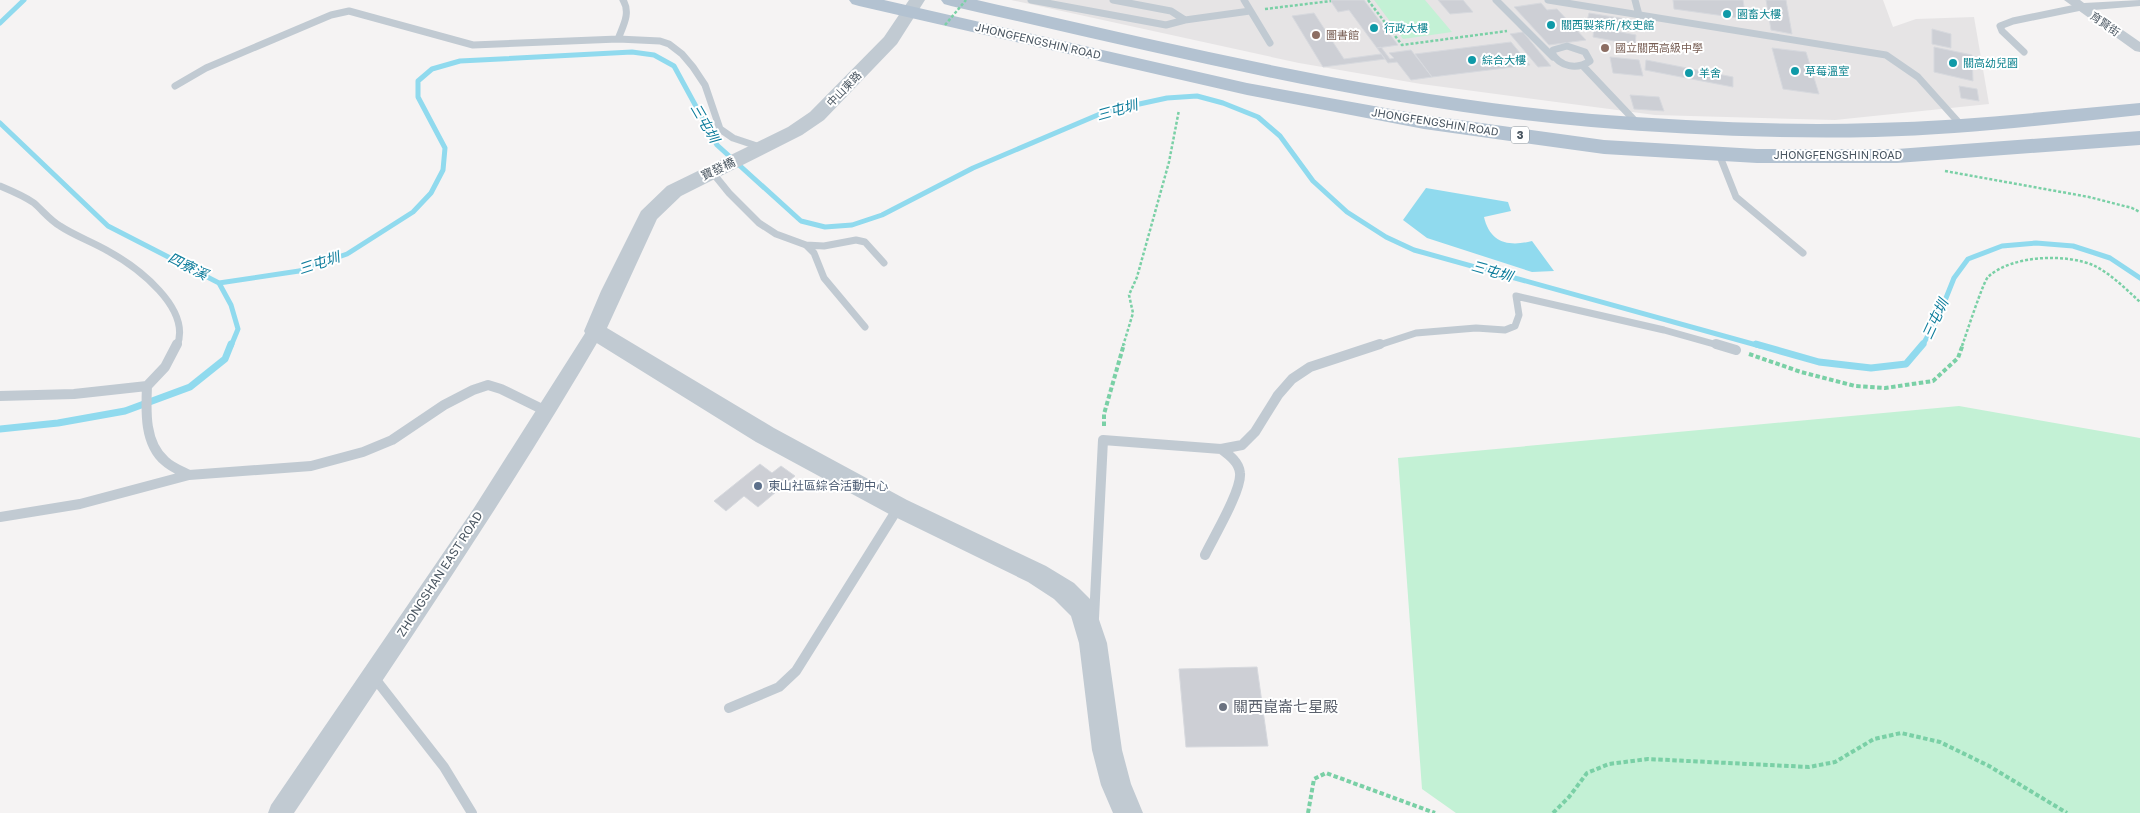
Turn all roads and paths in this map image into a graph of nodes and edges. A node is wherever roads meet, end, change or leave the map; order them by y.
1 (623, 0) edge
2 (860, 0) edge
3 (951, 0) edge
4 (966, 0) edge
5 (1031, 0) edge
6 (1113, 0) edge
7 (1244, 0) edge
8 (1368, 0) edge
9 (1496, 0) edge
10 (1548, 0) edge
11 (1636, 0) edge
12 (1331, 1) edge
13 (2140, 2) edge
14 (2076, 4) edge
15 (914, 6) edge
16 (1250, 10) junction
17 (1639, 15) junction
18 (1185, 20) junction
19 (945, 25) dead end
20 (1524, 28) junction
21 (618, 39) junction
22 (1270, 43) dead end
23 (2140, 48) edge
24 (2024, 52) dead end
25 (1553, 57) junction
26 (1582, 66) junction
27 (174, 86) dead end
28 (1180, 110) dead end
29 (2140, 110) edge
30 (1637, 123) junction
31 (1961, 125) junction
32 (2140, 138) edge
33 (763, 148) junction
34 (1719, 154) junction
35 (1938, 169) dead end
36 (712, 172) junction
37 (0, 186) edge
38 (2140, 212) edge
39 (806, 245) junction
40 (1803, 253) dead end
41 (884, 263) dead end
42 (2140, 302) edge
43 (865, 327) dead end
44 (595, 331) junction
45 (1736, 350) joint
46 (147, 390) junction
47 (0, 396) edge
48 (546, 411) junction
49 (1104, 440) junction
50 (1221, 449) junction
51 (188, 475) junction
52 (898, 507) junction
53 (0, 517) edge
54 (1204, 556) dead end
55 (1093, 643) junction
56 (373, 676) junction
57 (729, 708) dead end
58 (280, 813) edge
59 (472, 813) edge
60 (1128, 813) edge
61 (1308, 813) edge
62 (1435, 813) edge
63 (1553, 813) edge
64 (2067, 813) edge

1 - 21 lane
2 - 15 main road, JHONGFENGSHIN ROAD / 3
3 - 30 main road, JHONGFENGSHIN ROAD / 3
4 - 19 path, bridge
5 - 18 lane
6 - 18 lane
7 - 16 lane
8 - 20 path
9 - 20 lane
10 - 17 lane
11 - 17 lane
12 - 16 path
13 - 14 street
14 - 23 street, 育賢街
14 - 24 lane
15 - 33 street, 中山東路
15 - 34 main road, JHONGFENGSHIN ROAD / 3
16 - 18 lane
16 - 22 lane
17 - 31 lane
20 - 25 lane
21 - 27 lane
21 - 33 lane
25 - 26 lane
25 - 26 lane
26 - 30 lane
28 - 49 path
29 - 31 main road, JHONGFENGSHIN ROAD / 3
30 - 31 main road, JHONGFENGSHIN ROAD / 3
32 - 34 main road, JHONGFENGSHIN ROAD / 3
33 - 36 street, 寶發橋
34 - 40 lane
35 - 38 path
36 - 39 lane
36 - 44 street, 寶發橋
37 - 46 lane
39 - 41 lane
39 - 43 lane
42 - 45 path
44 - 48 street, ZHONGSHAN EAST ROAD
44 - 52 street
45 - 50 lane
46 - 47 lane
46 - 51 lane
48 - 51 lane
48 - 56 street, ZHONGSHAN EAST ROAD
49 - 50 lane
49 - 55 lane
50 - 54 lane
51 - 53 lane
52 - 55 street
52 - 57 lane
55 - 60 street
56 - 58 street, ZHONGSHAN EAST ROAD
56 - 59 lane
61 - 62 path
63 - 64 path

